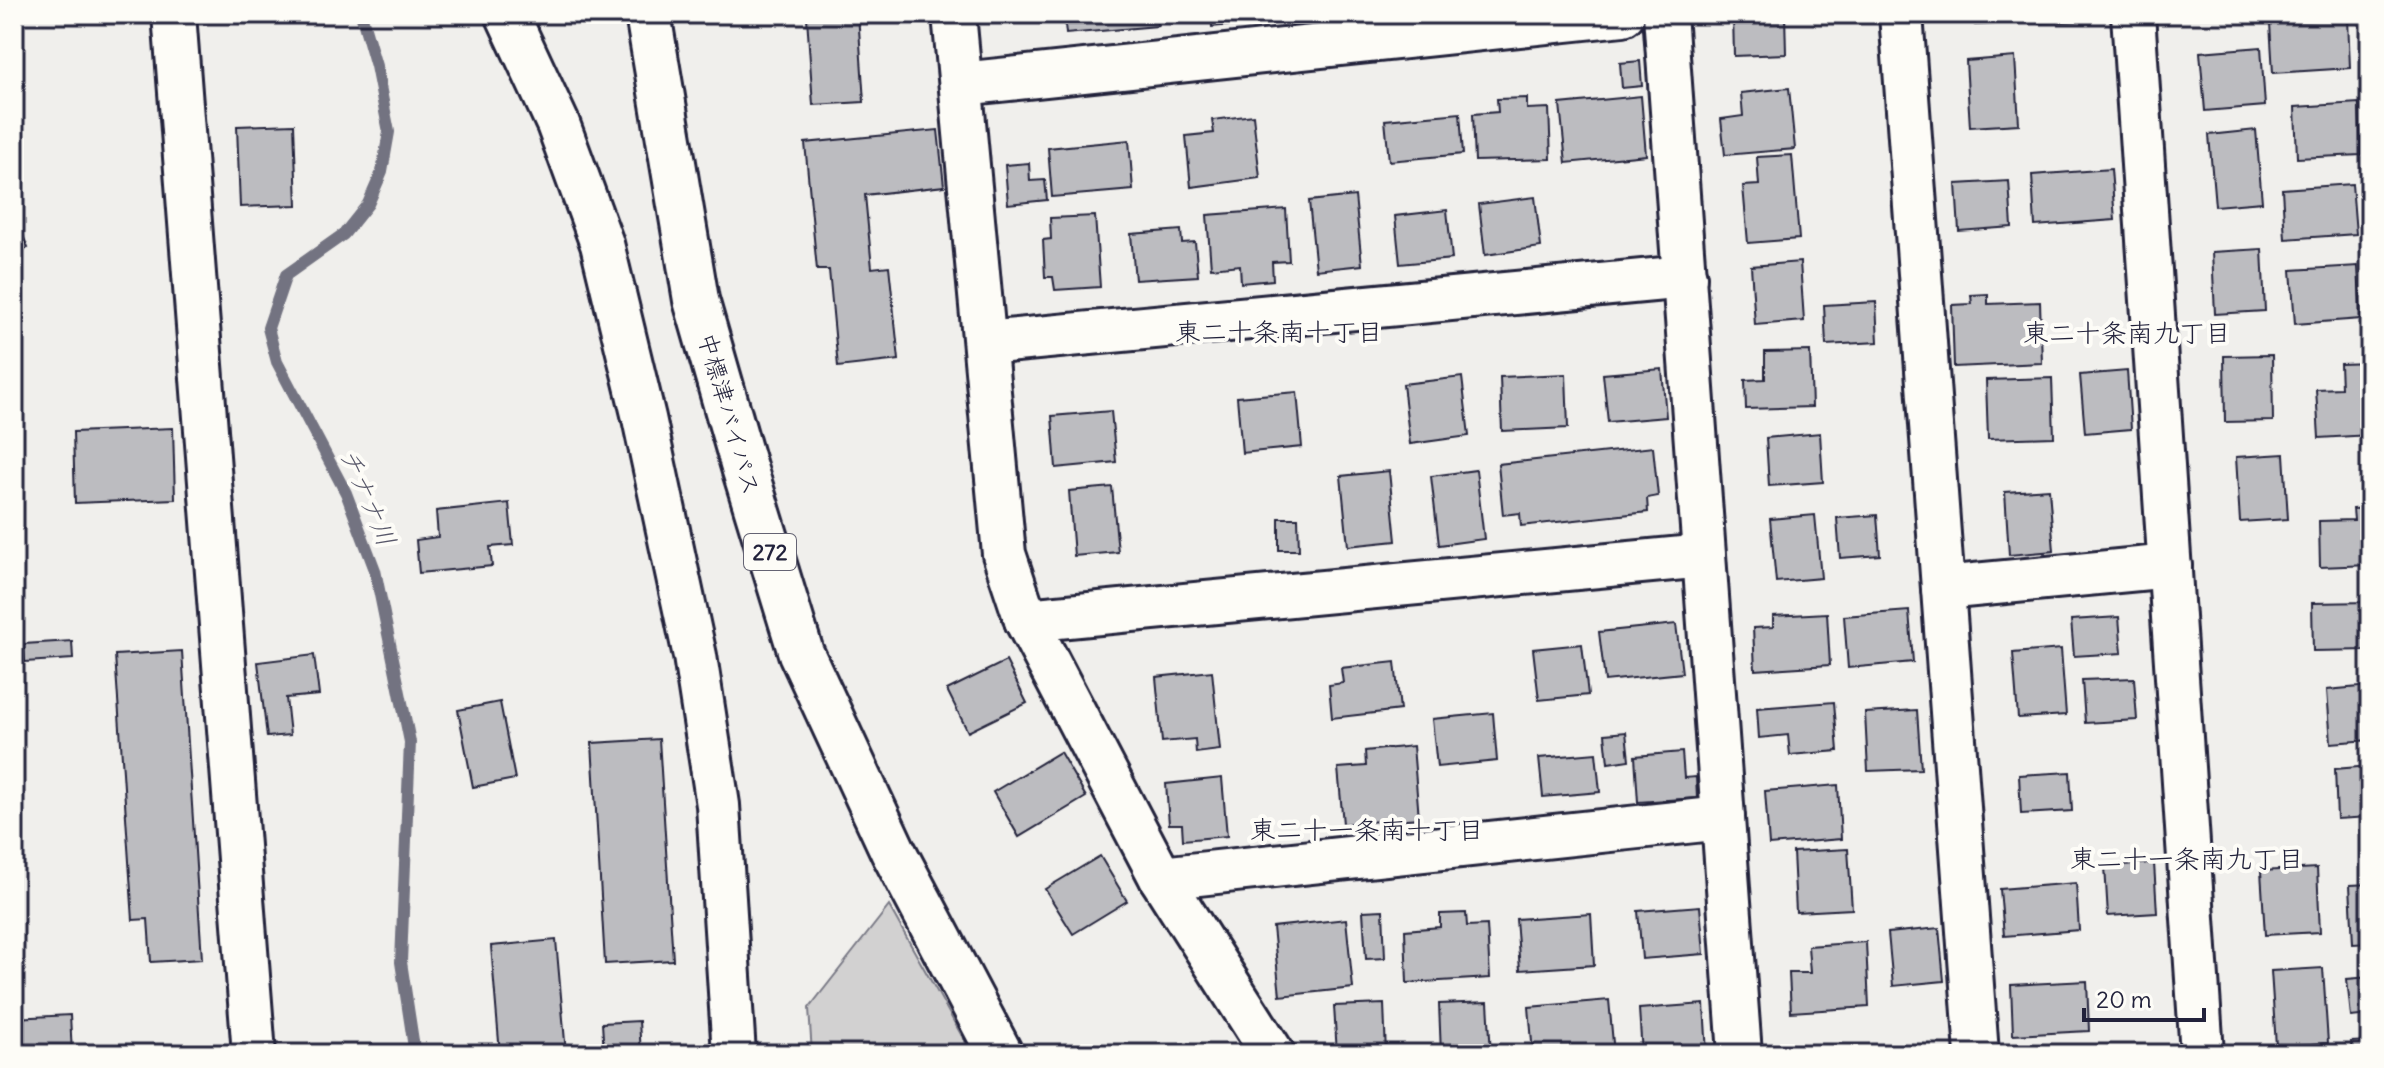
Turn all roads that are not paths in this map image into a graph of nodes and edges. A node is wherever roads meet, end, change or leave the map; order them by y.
1 (174, 14) edge
2 (507, 14) edge
3 (648, 14) edge
4 (954, 14) edge
5 (1623, 14) edge
6 (1665, 14) edge
7 (1901, 14) edge
8 (2133, 14) edge
9 (961, 84) junction
10 (1685, 277) junction
11 (985, 343) junction
12 (1704, 556) junction
13 (2170, 566) junction
14 (1943, 588) junction
15 (1026, 620) junction
16 (1723, 818) junction
17 (1161, 878) junction
18 (254, 1054) edge
19 (734, 1054) edge
20 (1000, 1054) edge
21 (1273, 1054) edge
22 (1740, 1054) edge
23 (1977, 1054) edge
24 (2202, 1054) edge

1 - 18 street
2 - 19 street
3 - 20 highway, 中標津バイパス / 272
4 - 9 street
5 - 9 street
6 - 10 street
7 - 14 street
8 - 13 street
9 - 11 street
10 - 11 street
10 - 12 street
11 - 15 street
12 - 15 street
12 - 16 street
13 - 14 street
13 - 24 street
14 - 23 street
15 - 17 street
16 - 17 street
16 - 22 street
17 - 21 street

